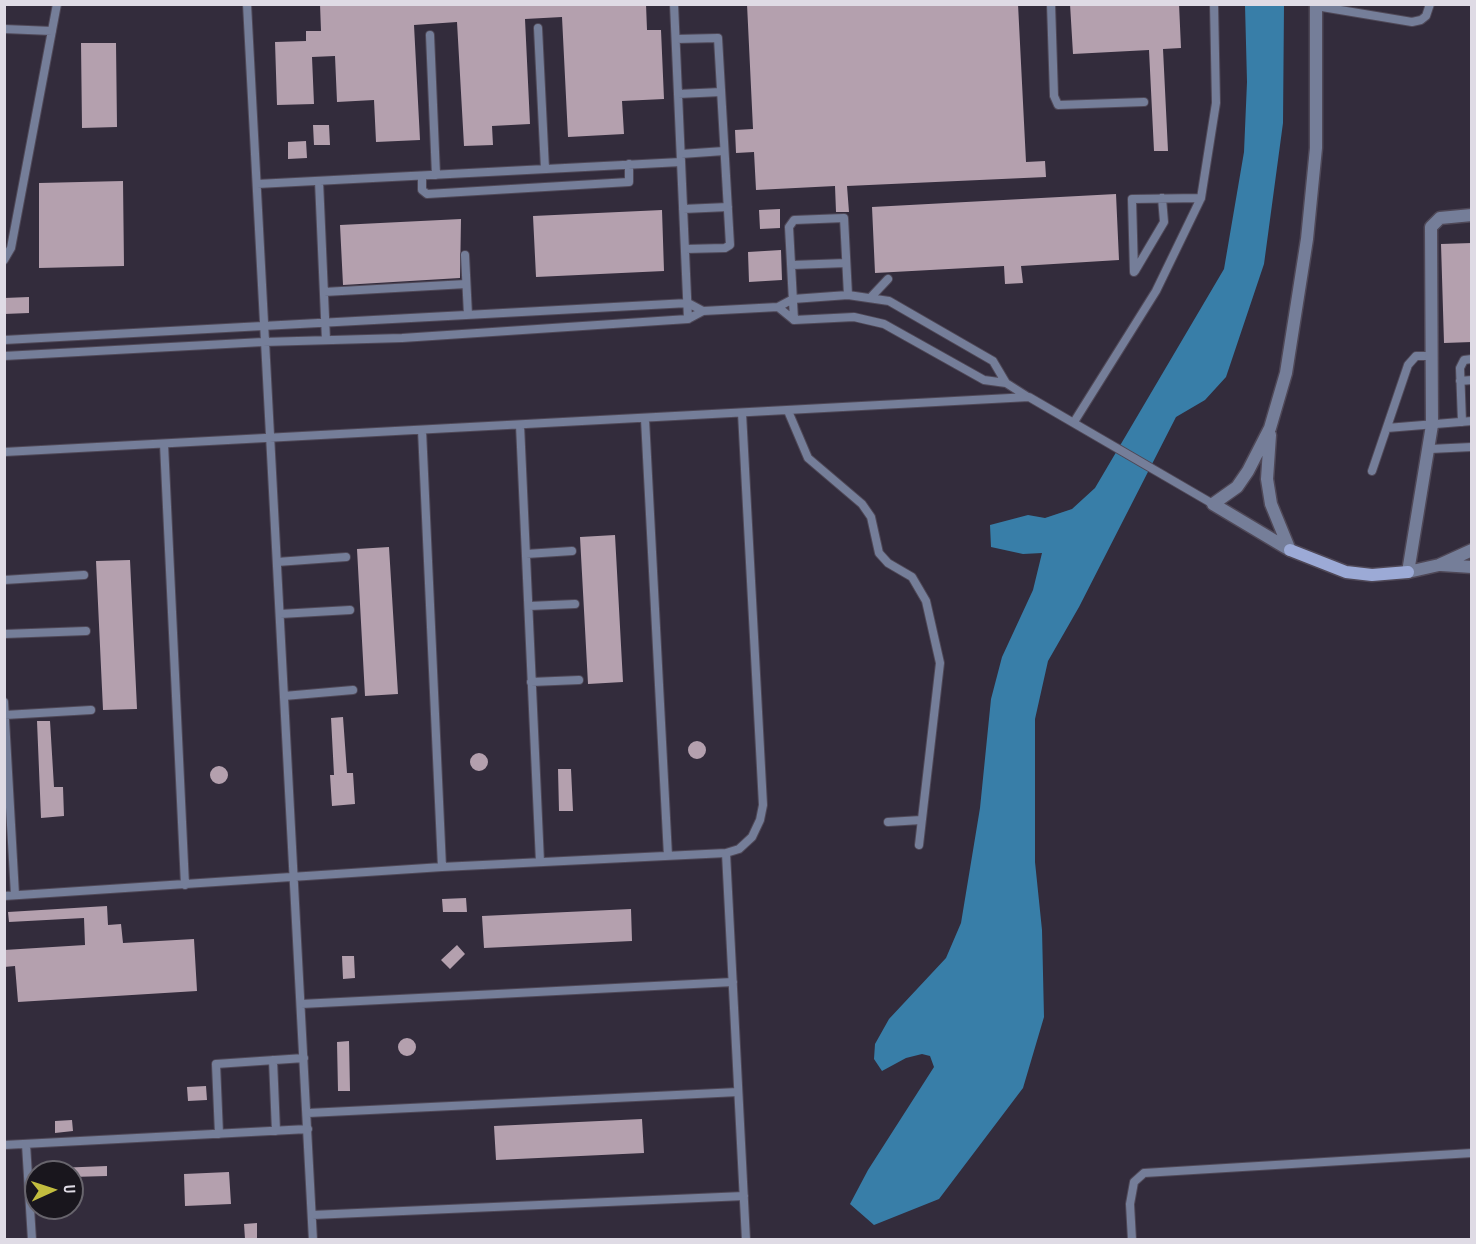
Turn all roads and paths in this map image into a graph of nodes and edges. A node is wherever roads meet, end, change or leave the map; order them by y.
1 (57, 4) edge
2 (247, 4) edge
3 (674, 4) edge
4 (1051, 4) edge
5 (1214, 4) edge
6 (1430, 4) edge
7 (1316, 5) edge
8 (538, 28) dead end
9 (4, 29) edge
10 (52, 31) junction
11 (430, 35) dead end
12 (676, 39) junction
13 (720, 92) junction
14 (678, 94) junction
15 (1144, 102) dead end
16 (724, 151) junction
17 (681, 158) junction
18 (629, 164) junction
19 (545, 169) junction
20 (436, 175) junction
21 (422, 176) junction
22 (319, 181) junction
23 (257, 184) junction
24 (1162, 198) junction
25 (1201, 198) junction
26 (728, 207) junction
27 (683, 209) junction
28 (1472, 215) edge
29 (685, 249) junction
30 (465, 255) dead end
31 (4, 260) edge
32 (846, 263) junction
33 (792, 265) junction
34 (888, 279) dead end
35 (466, 284) junction
36 (324, 292) junction
37 (849, 295) junction
38 (872, 296) junction
39 (793, 299) junction
40 (688, 303) junction
41 (778, 307) junction
42 (703, 311) junction
43 (468, 315) junction
44 (688, 319) junction
45 (794, 320) junction
46 (325, 322) junction
47 (263, 326) junction
48 (4, 340) edge
49 (326, 340) junction
50 (263, 342) junction
51 (4, 356) edge
52 (1432, 357) junction
53 (1472, 359) edge
54 (1472, 380) edge
55 (1460, 381) junction
56 (1006, 383) junction
57 (1029, 397) junction
58 (788, 411) junction
59 (742, 414) junction
60 (645, 419) junction
61 (1472, 421) edge
62 (1074, 422) junction
63 (1462, 422) junction
64 (520, 425) junction
65 (1432, 425) junction
66 (1270, 428) junction
67 (1387, 428) junction
68 (422, 430) junction
69 (270, 439) junction
70 (164, 444) junction
71 (1472, 447) edge
72 (1430, 449) junction
73 (4, 452) edge
74 (1372, 471) dead end
75 (1214, 504) junction
76 (1290, 550) junction
77 (1472, 550) edge
78 (572, 551) dead end
79 (526, 554) junction
80 (346, 557) dead end
81 (277, 562) junction
82 (1439, 565) junction
83 (1472, 567) edge
84 (1408, 572) junction
85 (84, 575) dead end
86 (4, 580) edge
87 (575, 604) dead end
88 (529, 606) junction
89 (350, 610) dead end
90 (280, 614) junction
91 (86, 631) dead end
92 (4, 634) edge
93 (579, 680) dead end
94 (531, 682) junction
95 (352, 690) dead end
96 (284, 696) junction
97 (4, 702) edge
98 (91, 710) dead end
99 (5, 715) edge
100 (921, 820) junction
101 (888, 822) dead end
102 (919, 845) dead end
103 (726, 853) junction
104 (668, 856) junction
105 (540, 862) junction
106 (442, 867) junction
107 (294, 879) junction
108 (185, 885) junction
109 (15, 895) junction
110 (4, 896) edge
111 (733, 982) junction
112 (301, 1004) junction
113 (304, 1058) junction
114 (273, 1060) junction
115 (738, 1092) junction
116 (308, 1113) junction
117 (308, 1129) junction
118 (276, 1131) junction
119 (219, 1134) junction
120 (26, 1144) junction
121 (4, 1145) edge
122 (1472, 1153) edge
123 (744, 1196) junction
124 (312, 1215) junction
125 (32, 1239) edge
126 (313, 1239) edge
127 (746, 1239) edge
128 (1132, 1239) edge

1 - 10 lane
2 - 23 lane
3 - 12 lane
4 - 15 lane
5 - 25 lane
6 - 7 lane
7 - 66 street
8 - 19 lane
9 - 10 lane
10 - 31 lane
11 - 20 lane
12 - 13 lane
12 - 14 lane
13 - 14 lane
13 - 16 lane
14 - 17 lane
16 - 17 lane
16 - 26 lane
17 - 18 lane
17 - 27 lane
18 - 19 lane
18 - 21 lane
19 - 20 lane
20 - 21 lane
21 - 22 lane
22 - 23 lane
22 - 36 lane
23 - 47 lane
24 - 24 lane
24 - 25 lane
25 - 62 lane
26 - 27 lane
26 - 29 lane
27 - 29 lane
28 - 52 street
29 - 40 lane
30 - 35 lane
32 - 33 lane
32 - 33 lane
32 - 37 lane
33 - 39 lane
34 - 38 lane
35 - 36 lane
35 - 43 lane
36 - 46 lane
37 - 38 lane
37 - 39 lane
38 - 56 lane
39 - 41 lane
39 - 45 lane
40 - 42 lane
40 - 43 lane
40 - 44 lane
41 - 42 lane
41 - 45 lane
42 - 44 lane
43 - 46 lane
44 - 49 lane
45 - 56 lane
46 - 47 lane
46 - 49 lane
47 - 48 lane
47 - 50 lane
49 - 50 lane
50 - 51 lane
50 - 69 lane
52 - 65 street
52 - 67 lane
53 - 55 lane
54 - 55 lane
55 - 63 lane
56 - 57 lane
57 - 58 lane
57 - 62 lane
58 - 59 lane
58 - 100 lane
59 - 60 lane
59 - 103 lane
60 - 64 lane
60 - 104 lane
61 - 63 lane
62 - 75 lane
63 - 65 lane
64 - 68 lane
64 - 79 lane
65 - 67 lane
65 - 72 street
66 - 75 street
66 - 76 street
67 - 74 lane
68 - 69 lane
68 - 106 lane
69 - 70 lane
69 - 81 lane
70 - 73 lane
70 - 108 lane
71 - 72 lane
72 - 84 street
75 - 76 street
76 - 84 street
77 - 82 street
78 - 79 lane
79 - 88 lane
80 - 81 lane
81 - 90 lane
82 - 83 street
82 - 84 street
85 - 86 lane
87 - 88 lane
88 - 94 lane
89 - 90 lane
90 - 96 lane
91 - 92 lane
93 - 94 lane
94 - 105 lane
95 - 96 lane
96 - 107 lane
97 - 99 lane
98 - 99 lane
99 - 109 lane
100 - 101 lane
100 - 102 lane
103 - 104 lane
103 - 111 lane
104 - 105 lane
105 - 106 lane
106 - 107 lane
107 - 108 lane
107 - 112 lane
108 - 109 lane
109 - 110 lane
111 - 112 lane
111 - 115 lane
112 - 113 lane
113 - 114 lane
113 - 116 lane
114 - 118 lane
114 - 119 lane
115 - 116 lane
115 - 123 lane
116 - 117 lane
117 - 118 lane
117 - 124 lane
118 - 119 lane
119 - 120 lane
120 - 121 lane
120 - 125 lane
122 - 128 lane
123 - 124 lane
123 - 127 lane
124 - 126 lane

